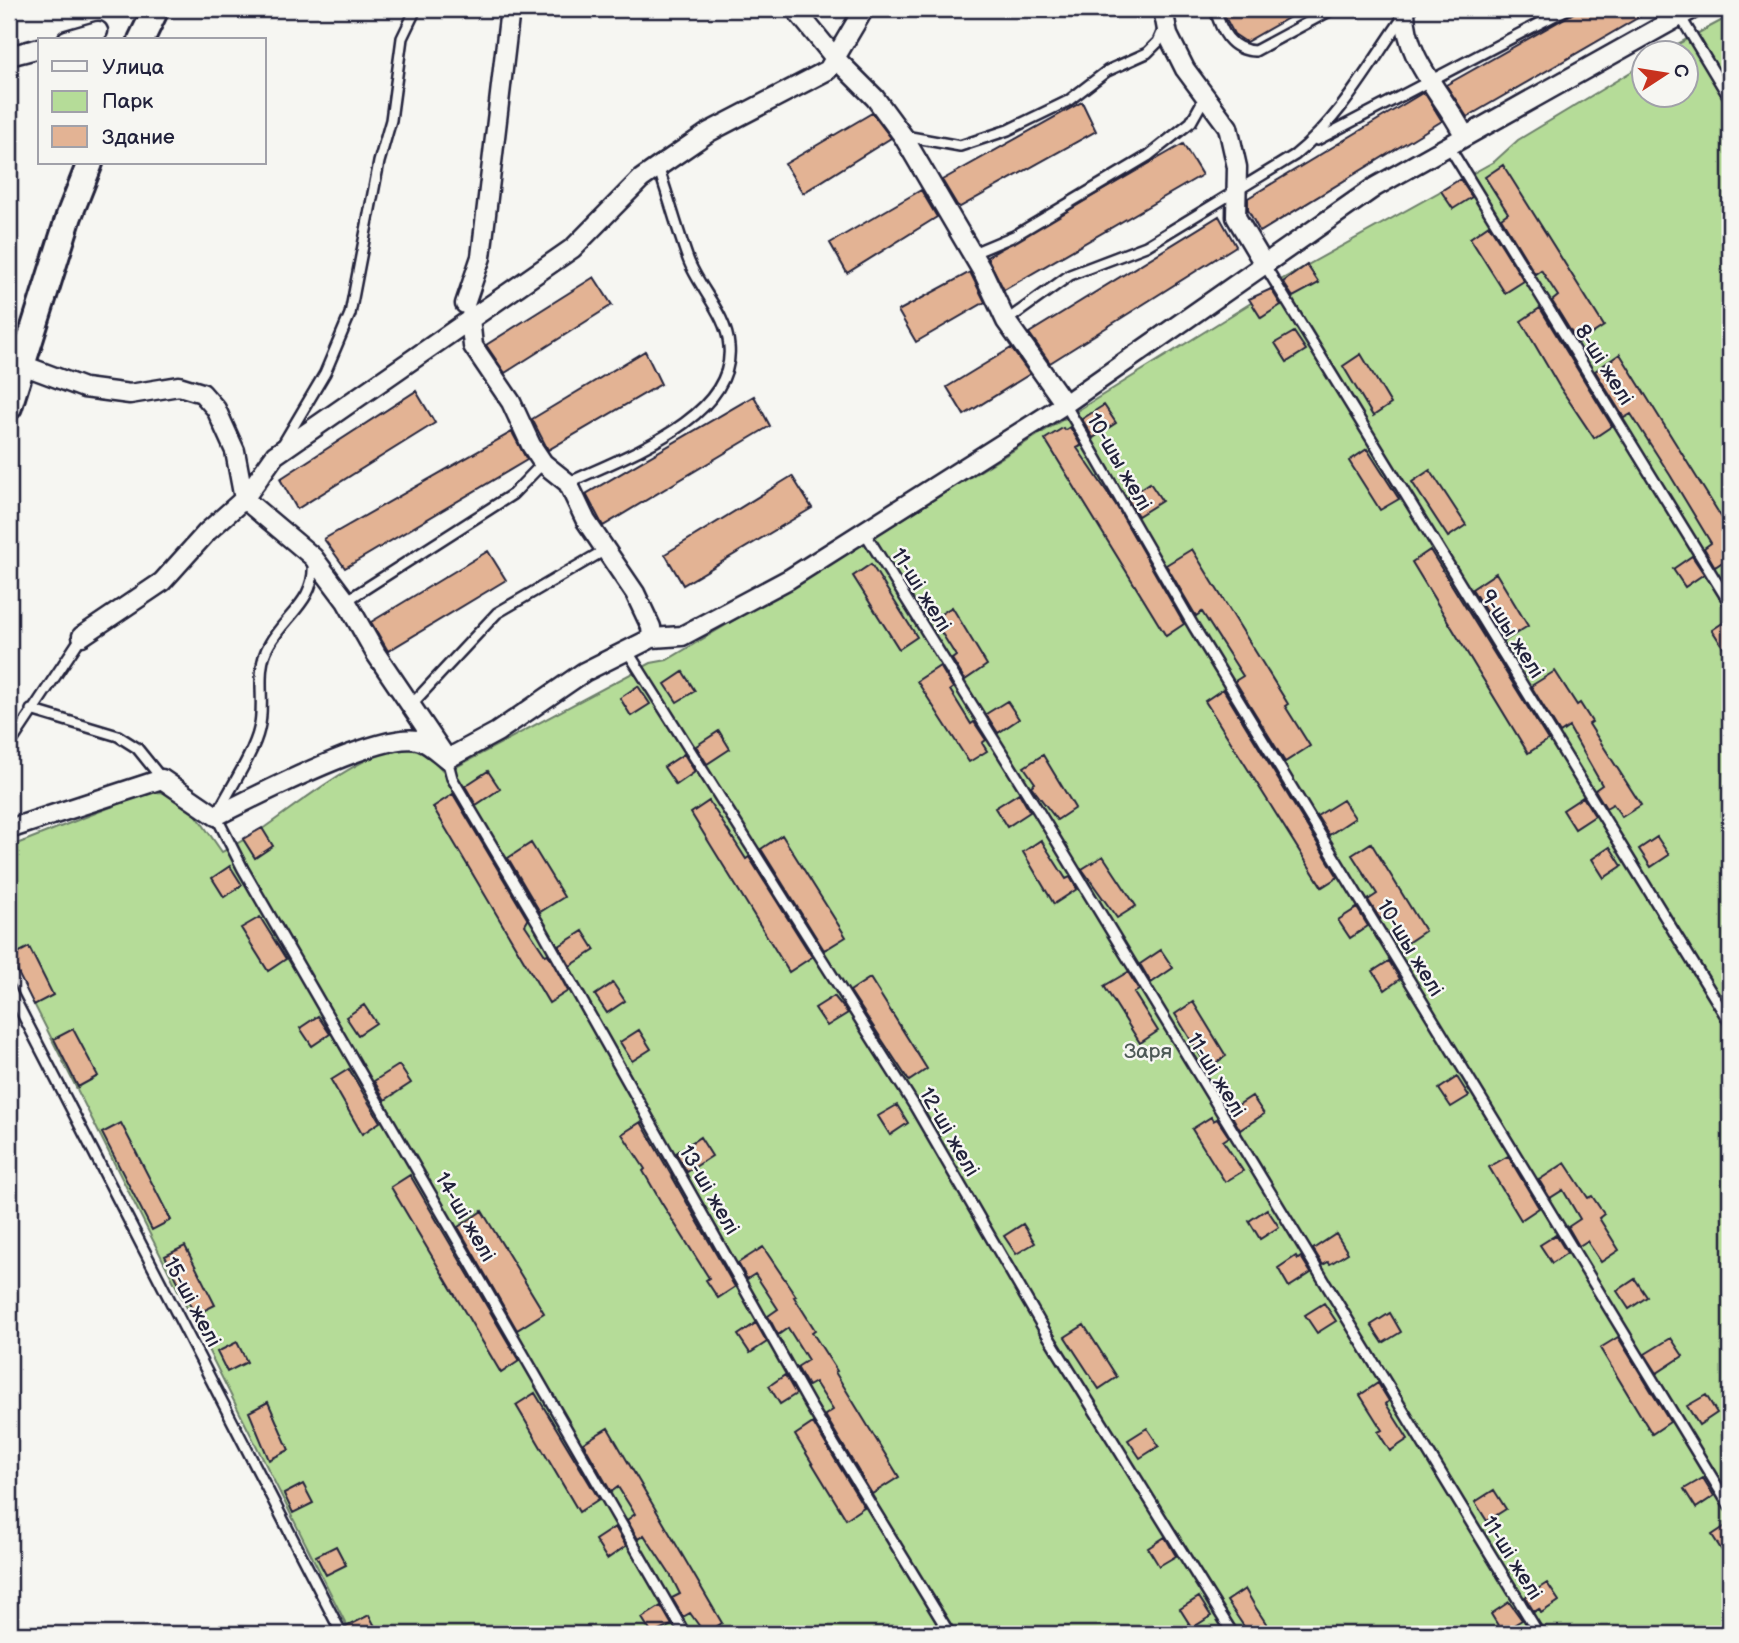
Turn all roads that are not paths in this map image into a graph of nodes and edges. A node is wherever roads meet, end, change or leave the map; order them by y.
1 (156, 9) edge
2 (416, 9) edge
3 (510, 9) edge
4 (794, 9) edge
5 (864, 9) edge
6 (1215, 9) edge
7 (1333, 9) edge
8 (1567, 9) edge
9 (1406, 11) edge
10 (1686, 12) edge
11 (1164, 16) edge
12 (98, 31) dead end
13 (74, 38) edge
14 (142, 38) edge
15 (38, 49) edge
16 (9, 56) edge
17 (835, 58) junction
18 (1433, 81) junction
19 (1205, 97) junction
20 (1730, 99) edge
21 (1464, 135) junction
22 (903, 136) junction
23 (1448, 145) junction
24 (1306, 146) junction
25 (90, 164) edge
26 (658, 167) junction
27 (1235, 193) junction
28 (971, 254) junction
29 (1264, 264) junction
30 (468, 311) junction
31 (1006, 321) junction
32 (20, 364) junction
33 (1065, 404) junction
34 (9, 407) edge
35 (275, 455) junction
36 (543, 463) junction
37 (568, 483) junction
38 (244, 499) junction
39 (865, 533) junction
40 (605, 551) junction
41 (313, 557) junction
42 (346, 601) junction
43 (1730, 604) edge
44 (82, 636) joint
45 (652, 638) junction
46 (628, 652) junction
47 (412, 704) junction
48 (31, 710) junction
49 (9, 746) edge
50 (447, 759) junction
51 (162, 779) junction
52 (216, 816) junction
53 (9, 829) edge
54 (9, 988) edge
55 (1730, 1023) edge
56 (1730, 1507) edge
57 (342, 1634) edge
58 (685, 1634) edge
59 (950, 1634) edge
60 (1233, 1634) edge
61 (1539, 1634) edge

1 - 14 street
2 - 35 lane
3 - 30 street
4 - 17 street
5 - 17 street
6 - 7 lane
8 - 18 lane
9 - 18 street
9 - 24 lane
10 - 20 lane
10 - 21 street
11 - 19 street
11 - 22 lane
12 - 13 street
15 - 16 street
17 - 22 street
17 - 26 street
18 - 21 street
18 - 24 lane
19 - 27 street
19 - 28 lane
21 - 23 street
22 - 28 street
23 - 29 street
23 - 43 lane, 8-ші желі
24 - 27 lane
25 - 32 street
26 - 30 street
26 - 37 lane
27 - 29 street
27 - 31 lane
28 - 31 street
29 - 33 street
29 - 55 lane, 9-шы желі
30 - 35 street
30 - 36 street
31 - 33 street
32 - 34 street
32 - 38 street
33 - 39 street
33 - 56 lane, 10-шы желі
35 - 38 street
36 - 37 street
36 - 42 lane
37 - 40 street
38 - 41 street
38 - 44 street
39 - 45 street
39 - 61 lane, 11-ші желі
40 - 45 street
40 - 47 lane
41 - 42 street
41 - 52 lane
42 - 47 street
44 - 48 lane
45 - 46 street
46 - 50 street
46 - 60 lane, 12-ші желі
47 - 50 street
48 - 49 lane
48 - 51 lane
50 - 52 street
50 - 59 lane, 13-ші желі
51 - 52 street
51 - 53 street
52 - 58 lane, 14-ші желі
54 - 57 lane, 15-ші желі

